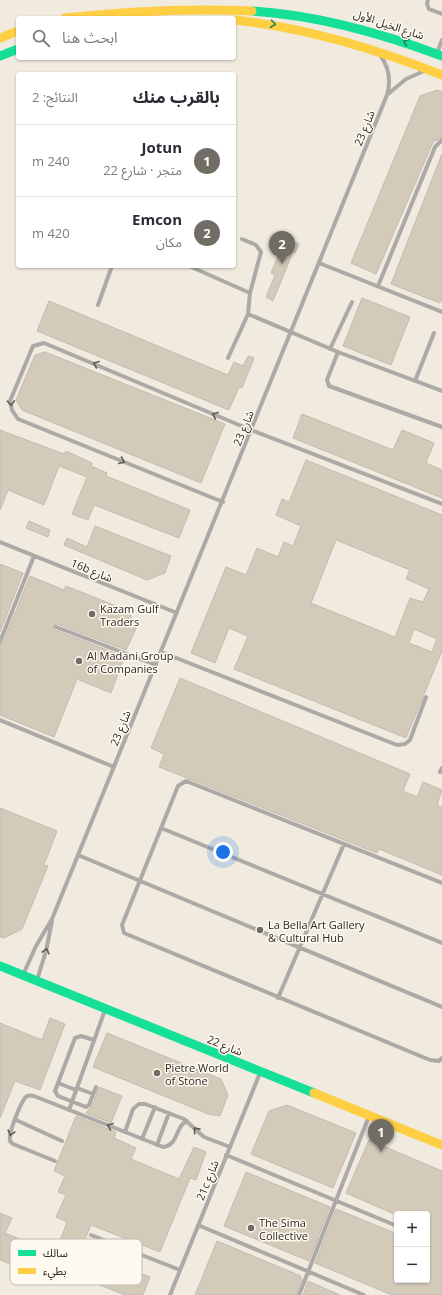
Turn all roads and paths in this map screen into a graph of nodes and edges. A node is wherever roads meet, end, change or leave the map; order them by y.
1 (428, 0) edge
2 (442, 14) edge
3 (75, 16) edge
4 (236, 20) edge
5 (16, 33) edge
6 (0, 38) edge
7 (442, 40) edge
8 (372, 48) junction
9 (16, 50) edge
10 (440, 55) edge
11 (0, 56) edge
12 (431, 70) junction
13 (442, 75) edge
14 (387, 95) junction
15 (442, 140) edge
16 (242, 239) dead end
17 (320, 263) junction
18 (111, 268) edge
19 (194, 268) edge
20 (378, 286) junction
21 (250, 293) junction
22 (352, 302) dead end
23 (98, 305) dead end
24 (442, 312) edge
25 (248, 314) junction
26 (292, 332) junction
27 (434, 333) dead end
28 (330, 349) junction
29 (338, 352) junction
30 (228, 358) dead end
31 (414, 381) junction
32 (442, 391) edge
33 (442, 427) edge
34 (251, 430) junction
35 (223, 502) junction
36 (442, 504) edge
37 (0, 542) edge
38 (34, 556) junction
39 (177, 614) junction
40 (56, 627) dead end
41 (0, 642) edge
42 (161, 652) junction
43 (156, 664) junction
44 (426, 697) dead end
45 (0, 720) edge
46 (114, 767) junction
47 (442, 768) edge
48 (440, 772) dead end
49 (161, 828) junction
50 (344, 844) junction
51 (78, 856) junction
52 (140, 881) junction
53 (442, 883) edge
54 (322, 894) junction
55 (52, 919) junction
56 (442, 943) edge
57 (300, 948) junction
58 (0, 966) edge
59 (22, 975) junction
60 (36, 981) junction
61 (278, 998) junction
62 (442, 1006) edge
63 (105, 1010) junction
64 (94, 1040) junction
65 (442, 1058) edge
66 (260, 1072) junction
67 (58, 1083) junction
68 (96, 1087) dead end
69 (76, 1089) junction
70 (93, 1094) junction
71 (72, 1102) junction
72 (155, 1108) junction
73 (69, 1110) junction
74 (169, 1113) junction
75 (369, 1116) junction
76 (16, 1120) junction
77 (187, 1121) junction
78 (124, 1132) junction
79 (142, 1139) junction
80 (62, 1141) dead end
81 (157, 1145) junction
82 (442, 1145) edge
83 (230, 1146) junction
84 (226, 1155) junction
85 (55, 1161) dead end
86 (336, 1200) junction
87 (198, 1225) junction
88 (394, 1225) edge
89 (91, 1234) dead end
90 (103, 1239) edge
91 (142, 1255) edge
92 (180, 1270) junction
93 (308, 1272) junction
94 (170, 1295) edge
95 (299, 1295) edge
96 (364, 1295) edge

1 - 2 lane
10 -> 3 main road, شارع الخيل الأول
4 -> 8 main road
5 - 6 main road
7 - 10 lane
8 - 12 main road
8 - 14 lane, شارع 23
9 - 11 main road
12 - 13 main road
12 - 14 lane, شارع 23
14 - 17 lane, شارع 23
15 - 20 lane
16 - 21 lane
17 - 20 lane
17 - 26 lane, شارع 23
18 - 23 lane
19 - 21 lane
20 - 24 lane
21 - 25 lane
22 - 28 lane
25 - 26 lane
25 - 30 lane
26 - 28 lane
26 - 34 lane, شارع 23
27 - 31 lane
28 - 29 lane
29 - 31 lane
29 - 33 lane
31 - 32 lane
34 - 35 lane, شارع 23
34 -> 35 lane
34 - 36 lane
35 - 39 lane, شارع 23
37 - 38 lane, 16b شارع
38 - 39 lane, 16b شارع
38 - 41 lane
39 - 42 lane, شارع 23
40 - 43 lane
42 - 43 lane, شارع 23
42 - 44 lane
43 - 46 lane, شارع 23
45 - 46 lane
46 - 51 lane, شارع 23
47 - 48 lane
49 - 50 lane
49 - 52 lane
49 - 54 lane
50 - 53 lane
50 - 54 lane
51 - 52 lane
51 - 55 lane, شارع 23
52 - 57 lane
52 - 61 lane
54 - 56 lane
54 - 57 lane
55 - 59 lane, شارع 23
60 -> 55 lane, شارع 23
57 - 61 lane
57 - 62 lane
58 - 59 main road, شارع 22
59 - 60 main road, شارع 22
60 - 63 main road, شارع 22
61 - 65 lane
63 - 64 lane
63 - 66 main road, شارع 22
64 - 67 lane
64 - 69 lane
66 - 75 main road, شارع 22
66 - 83 lane, 21c شارع
67 - 69 lane
67 - 71 lane
68 - 70 lane
69 - 70 lane
69 - 71 lane
70 - 71 lane
71 - 73 lane
72 - 74 lane
72 - 78 lane
72 - 79 lane
73 - 76 lane
78 -> 73 lane
74 - 77 lane
74 - 81 lane
75 - 82 main road, شارع 22
75 - 86 lane
76 - 80 lane
76 -> 85 lane
77 - 81 lane
83 -> 77 lane
78 - 79 lane
79 - 81 lane
83 - 84 lane, 21c شارع
84 - 86 lane
84 - 87 lane, 21c شارع
86 - 88 lane
86 - 93 lane
87 - 92 lane, 21c شارع
87 - 93 lane
89 - 90 lane
91 - 92 lane
92 - 94 lane, 21c شارع
93 - 95 lane
93 - 96 lane

